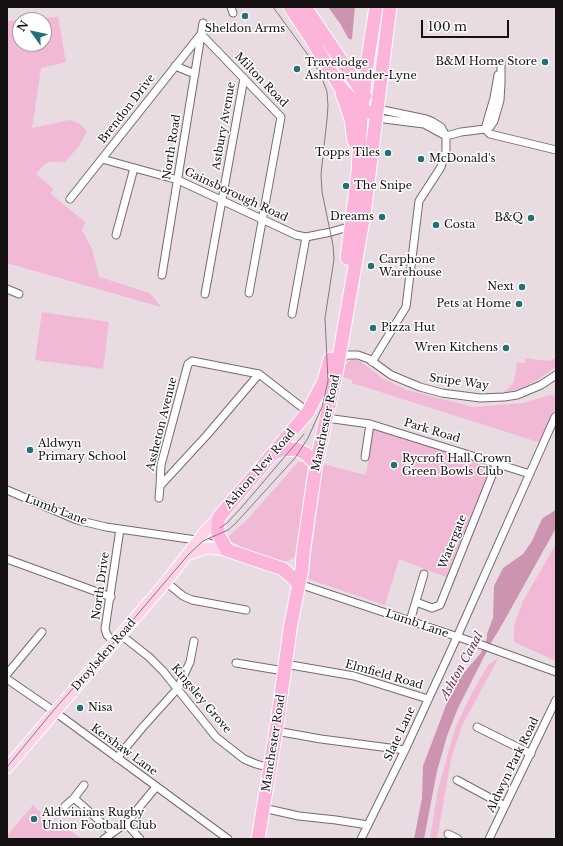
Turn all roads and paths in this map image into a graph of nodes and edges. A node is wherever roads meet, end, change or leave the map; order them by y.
1 (290, 7) edge
2 (305, 7) edge
3 (376, 7) edge
4 (390, 7) edge
5 (203, 23) dead end
6 (201, 34) junction
7 (175, 66) junction
8 (195, 74) junction
9 (244, 78) junction
10 (340, 87) junction
11 (364, 94) junction
12 (372, 112) junction
13 (485, 129) junction
14 (446, 136) junction
15 (354, 142) joint
16 (556, 150) edge
17 (102, 159) junction
18 (134, 168) junction
19 (358, 173) junction
20 (178, 180) junction
21 (70, 199) dead end
22 (222, 201) junction
23 (262, 220) junction
24 (352, 224) junction
25 (338, 231) junction
26 (116, 235) dead end
27 (306, 237) junction
28 (349, 250) junction
29 (162, 275) dead end
30 (7, 289) edge
31 (249, 293) dead end
32 (19, 294) dead end
33 (205, 294) dead end
34 (292, 314) dead end
35 (339, 359) junction
36 (372, 362) junction
37 (259, 374) junction
38 (556, 375) edge
39 (318, 395) joint
40 (308, 412) junction
41 (555, 416) dead end
42 (326, 418) junction
43 (370, 424) junction
44 (274, 453) junction
45 (365, 457) dead end
46 (497, 463) junction
47 (316, 464) junction
48 (530, 474) junction
49 (160, 486) junction
50 (7, 490) edge
51 (159, 498) dead end
52 (219, 517) junction
53 (120, 529) junction
54 (199, 541) junction
55 (225, 549) junction
56 (303, 553) junction
57 (188, 555) junction
58 (7, 560) edge
59 (283, 570) junction
60 (424, 574) dead end
61 (166, 582) junction
62 (299, 584) junction
63 (111, 597) junction
64 (416, 602) junction
65 (246, 610) dead end
66 (410, 621) junction
67 (42, 632) dead end
68 (457, 637) junction
69 (118, 638) junction
70 (194, 641) dead end
71 (236, 663) dead end
72 (285, 668) junction
73 (556, 672) edge
74 (7, 674) edge
75 (7, 679) edge
76 (178, 688) junction
77 (428, 699) junction
78 (556, 700) edge
79 (55, 712) junction
80 (477, 727) dead end
81 (276, 731) junction
82 (405, 750) junction
83 (531, 754) junction
84 (117, 758) junction
85 (7, 768) edge
86 (270, 768) junction
87 (457, 780) dead end
88 (84, 785) dead end
89 (156, 787) junction
90 (74, 798) junction
91 (65, 806) dead end
92 (505, 806) junction
93 (264, 808) junction
94 (126, 823) junction
95 (368, 825) junction
96 (112, 832) junction
97 (448, 834) dead end
98 (104, 839) edge
99 (140, 839) edge
100 (228, 839) edge
101 (258, 839) edge
102 (361, 839) edge
103 (458, 839) edge
104 (488, 839) edge

1 - 10 highway
2 - 11 highway
3 - 11 highway, Manchester Road
4 - 12 highway, Manchester Road
5 - 6 street, North Road
6 - 7 street, Brendon Drive
6 - 8 street, North Road
6 - 9 street, Milton Road
7 - 8 street
7 - 17 street, Brendon Drive
8 - 20 street, North Road
9 - 22 street, Astbury Avenue
9 - 23 street, Milton Road
10 - 12 highway
10 - 15 highway
11 - 12 highway, Manchester Road
12 - 14 street
12 - 19 highway, Manchester Road
12 - 35 highway, Manchester Road
13 - 13 street
13 - 14 street
13 - 16 street
14 - 36 street
15 - 19 main road
17 - 18 street, Gainsborough Road
17 - 21 street, Brendon Drive
18 - 20 street, Gainsborough Road
18 - 26 street
19 - 24 highway, Manchester Road
20 - 22 street, Gainsborough Road
20 - 29 street, North Road
22 - 23 street, Gainsborough Road
22 - 33 street, Astbury Avenue
23 - 27 street, Gainsborough Road
23 - 31 street
24 - 25 street, Gainsborough Road
24 - 28 highway, Manchester Road
25 - 27 street, Gainsborough Road
25 - 28 street
27 - 34 street
28 - 39 highway, Manchester Road
30 - 32 street
35 - 36 street, Snipe Way
35 - 42 highway, Manchester Road
36 - 38 street, Snipe Way
37 - 40 street, Assheton Avenue
37 - 49 street, Assheton Avenue
37 - 49 street, Assheton Avenue
39 - 40 highway, Ashton New Road
40 - 42 highway
40 - 44 highway, Ashton New Road
41 - 48 street
42 - 43 street, Park Road
42 - 47 highway, Manchester Road
43 - 45 street
43 - 46 street, Park Road
44 - 47 highway
44 - 52 highway, Ashton New Road
46 - 48 street, Park Road
46 - 64 street, Watergate
47 - 56 highway, Manchester Road
48 - 68 street
49 - 51 street
50 - 53 street, Lumb Lane
52 - 54 main road, Ashton New Road
52 - 55 highway
53 - 54 street, Lumb Lane
53 - 63 street, North Drive
54 - 55 street, Lumb Lane
54 - 57 main road, Droylsden Road
55 - 57 main road, Lumb Lane
55 - 59 highway, Lumb Lane
56 - 59 highway
56 - 62 highway, Manchester Road
57 - 61 main road, Droylsden Road
58 - 63 street
59 - 62 highway, Lumb Lane
60 - 64 street, Watergate
61 - 65 street
61 - 69 main road, Droylsden Road
62 - 66 street, Lumb Lane
62 - 72 highway, Manchester Road
63 - 69 street, North Drive
64 - 66 street, Watergate
66 - 68 street, Lumb Lane
67 - 74 street
68 - 73 street, Lumb Lane
68 - 77 street, Slate Lane
69 - 76 street, Kingsley Grove
69 - 79 main road, Droylsden Road
70 - 76 street
71 - 72 street, Elmfield Road
72 - 77 street, Elmfield Road
72 - 81 highway, Manchester Road
75 - 79 street, Kershaw Lane
76 - 84 street
76 - 86 street, Kingsley Grove
77 - 82 street, Slate Lane
78 - 83 street, Aldwyn Park Road
79 - 84 street, Kershaw Lane
79 - 85 main road, Droylsden Road
80 - 83 street
81 - 82 street
81 - 86 highway, Manchester Road
82 - 95 street, Slate Lane
83 - 92 street, Aldwyn Park Road
84 - 89 street, Kershaw Lane
86 - 93 highway, Manchester Road
87 - 92 street
88 - 90 street
89 - 94 street
89 - 100 street, Kershaw Lane
90 - 91 street
90 - 96 street
92 - 104 street, Aldwyn Park Road
93 - 95 street
93 - 101 highway, Manchester Road
94 - 96 street
94 - 99 street
95 - 102 street, Slate Lane
96 - 98 street
97 - 103 street

